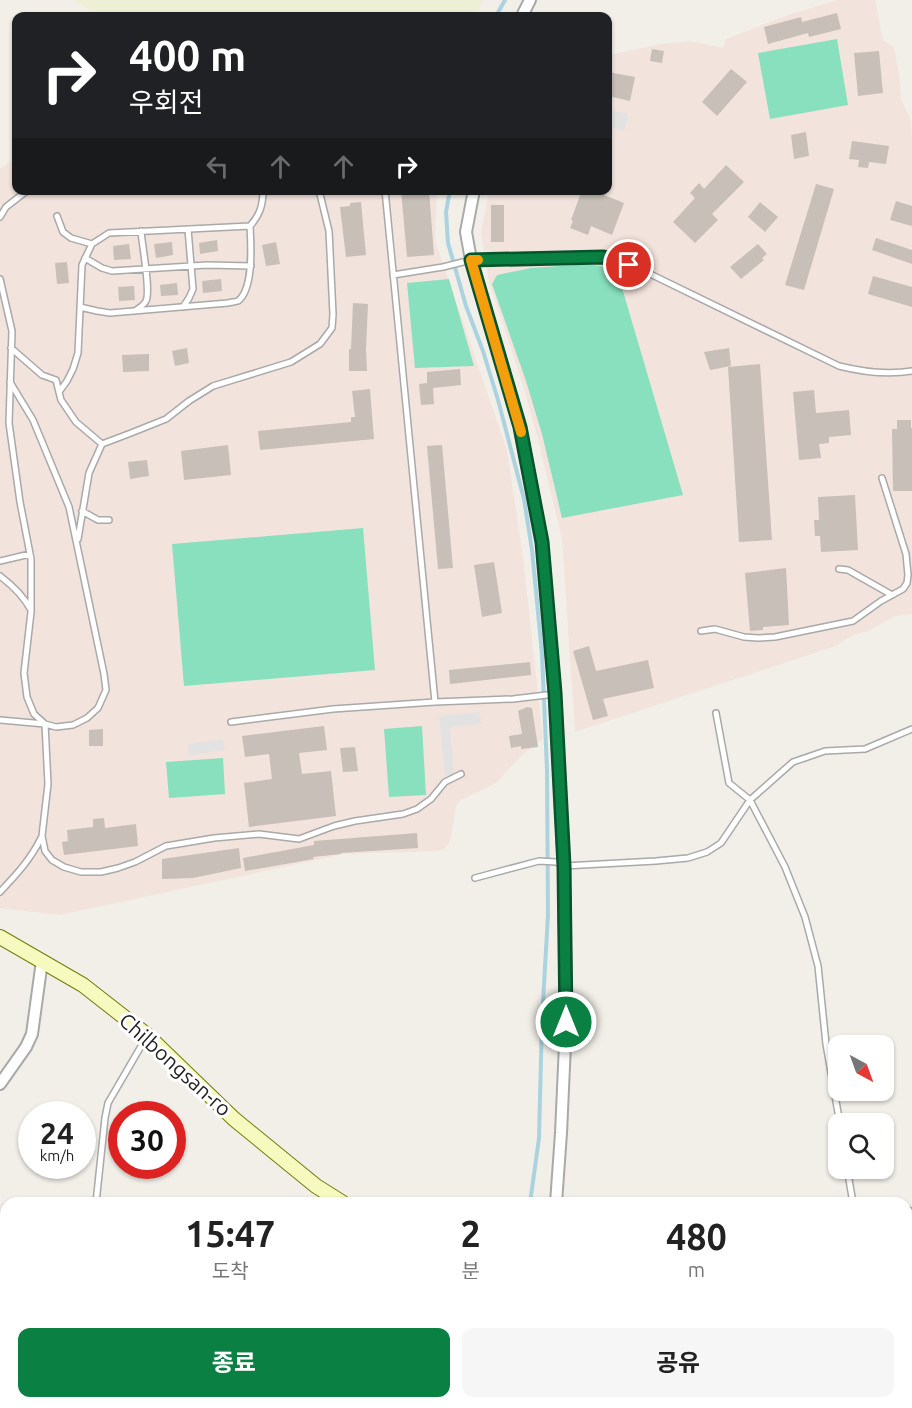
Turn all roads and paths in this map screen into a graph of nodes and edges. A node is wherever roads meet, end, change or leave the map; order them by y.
1 (22, 195) edge
2 (263, 195) edge
3 (320, 195) edge
4 (385, 195) edge
5 (473, 195) edge
6 (57, 216) dead end
7 (0, 217) edge
8 (250, 225) junction
9 (188, 229) junction
10 (141, 231) junction
11 (92, 244) junction
12 (85, 258) junction
13 (471, 260) junction
14 (191, 266) junction
15 (251, 266) junction
16 (145, 268) junction
17 (393, 275) junction
18 (0, 281) edge
19 (80, 307) junction
20 (183, 307) junction
21 (135, 311) junction
22 (11, 348) junction
23 (912, 371) edge
24 (10, 382) junction
25 (59, 392) junction
26 (102, 444) junction
27 (882, 478) dead end
28 (82, 511) junction
29 (109, 520) dead end
30 (77, 544) junction
31 (30, 554) junction
32 (0, 561) edge
33 (839, 569) dead end
34 (0, 576) edge
35 (903, 589) junction
36 (910, 592) dead end
37 (892, 595) junction
38 (32, 612) junction
39 (701, 631) dead end
40 (555, 693) junction
41 (435, 702) junction
42 (716, 713) dead end
43 (0, 720) edge
44 (231, 722) dead end
45 (45, 724) junction
46 (912, 729) edge
47 (461, 774) dead end
48 (750, 801) junction
49 (42, 836) junction
50 (560, 864) junction
51 (475, 878) dead end
52 (0, 892) edge
53 (0, 937) edge
54 (42, 961) junction
55 (147, 1035) junction
56 (0, 1084) edge
57 (838, 1113) edge
58 (849, 1179) edge
59 (97, 1197) edge
60 (333, 1197) edge
61 (556, 1197) edge
62 (852, 1197) edge

1 - 7 lane
2 - 8 lane
3 - 26 lane
4 - 17 lane
5 - 13 street
6 - 11 lane
8 - 9 lane
8 - 15 lane
9 - 10 lane
9 - 14 lane
10 - 11 lane
10 - 16 lane
11 - 12 lane
12 - 16 lane
12 - 19 lane
13 - 17 lane
13 - 23 lane
13 - 40 street
14 - 15 lane
14 - 16 lane
14 - 20 lane
15 - 20 lane
16 - 21 lane
17 - 41 lane
18 - 22 lane
19 - 21 lane
19 - 25 lane
20 - 21 lane
22 - 24 lane
22 - 25 lane
24 - 30 lane
24 - 31 lane
25 - 26 lane
26 - 28 lane
27 - 35 lane
28 - 29 lane
28 - 30 lane
30 - 45 lane
31 - 32 lane
31 - 38 lane
33 - 37 lane
34 - 38 lane
35 - 36 lane
35 - 37 lane
37 - 39 lane
38 - 45 lane
40 - 41 lane
40 - 50 street
41 - 44 lane
42 - 48 lane
43 - 45 lane
45 - 49 lane
46 - 48 lane
47 - 49 lane
48 - 50 lane
48 - 57 lane
49 - 52 lane
50 - 51 lane
50 - 61 street
53 - 54 street, Chilbongsan-ro
54 - 55 street, Chilbongsan-ro
54 - 56 street
55 - 59 lane
55 - 60 street, Chilbongsan-ro
58 - 62 lane

